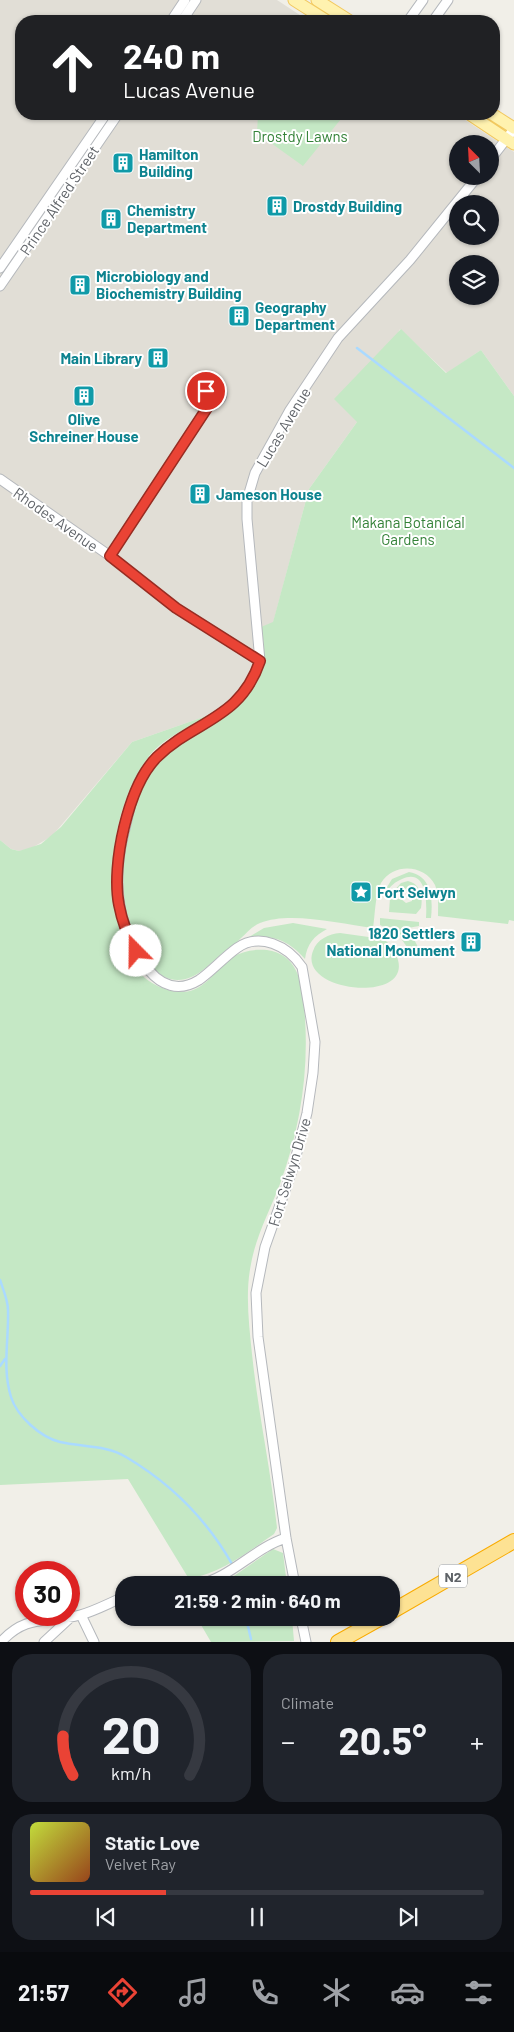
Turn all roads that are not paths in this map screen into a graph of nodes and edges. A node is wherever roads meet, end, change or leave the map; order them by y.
1 (185, 0) edge
2 (196, 0) edge
3 (294, 0) edge
4 (318, 0) edge
5 (424, 0) edge
6 (448, 0) edge
7 (175, 15) edge
8 (186, 15) edge
9 (318, 15) edge
10 (341, 15) edge
11 (413, 15) edge
12 (437, 15) edge
13 (500, 119) edge
14 (102, 120) edge
15 (114, 120) edge
16 (478, 120) edge
17 (514, 128) edge
18 (510, 141) edge
19 (499, 151) edge
20 (471, 185) edge
21 (0, 268) edge
22 (0, 286) edge
23 (211, 402) dead end
24 (0, 479) edge
25 (110, 556) junction
26 (260, 661) junction
27 (216, 719) joint
28 (286, 1538) junction
29 (514, 1540) edge
30 (222, 1576) edge
31 (293, 1576) edge
32 (115, 1601) edge
33 (400, 1607) edge
34 (81, 1615) joint
35 (20, 1626) edge
36 (61, 1626) edge
37 (303, 1626) edge
38 (367, 1626) edge
39 (1, 1642) edge
40 (44, 1642) edge
41 (94, 1642) edge
42 (306, 1642) edge
43 (338, 1642) edge

1 - 7 street
2 - 8 street
3 - 9 main road
4 - 10 main road
5 - 11 street
6 - 12 street
13 - 17 main road
14 - 21 street, Prince Alfred Street
15 - 22 street, Prince Alfred Street
16 - 18 main road
17 - 18 street
18 - 19 street
20 - 26 street, Lucas Avenue
23 - 25 street
24 - 25 street, Rhodes Avenue
25 - 26 street, Rhodes Avenue
26 - 27 street, Lucas Avenue
27 - 28 street, Fort Selwyn Drive
28 - 30 street
28 - 31 street, Fort Selwyn Drive
29 - 33 highway, N2
32 - 34 street
34 - 41 street
35 - 39 street
36 - 40 street
37 - 42 street
38 - 43 highway

